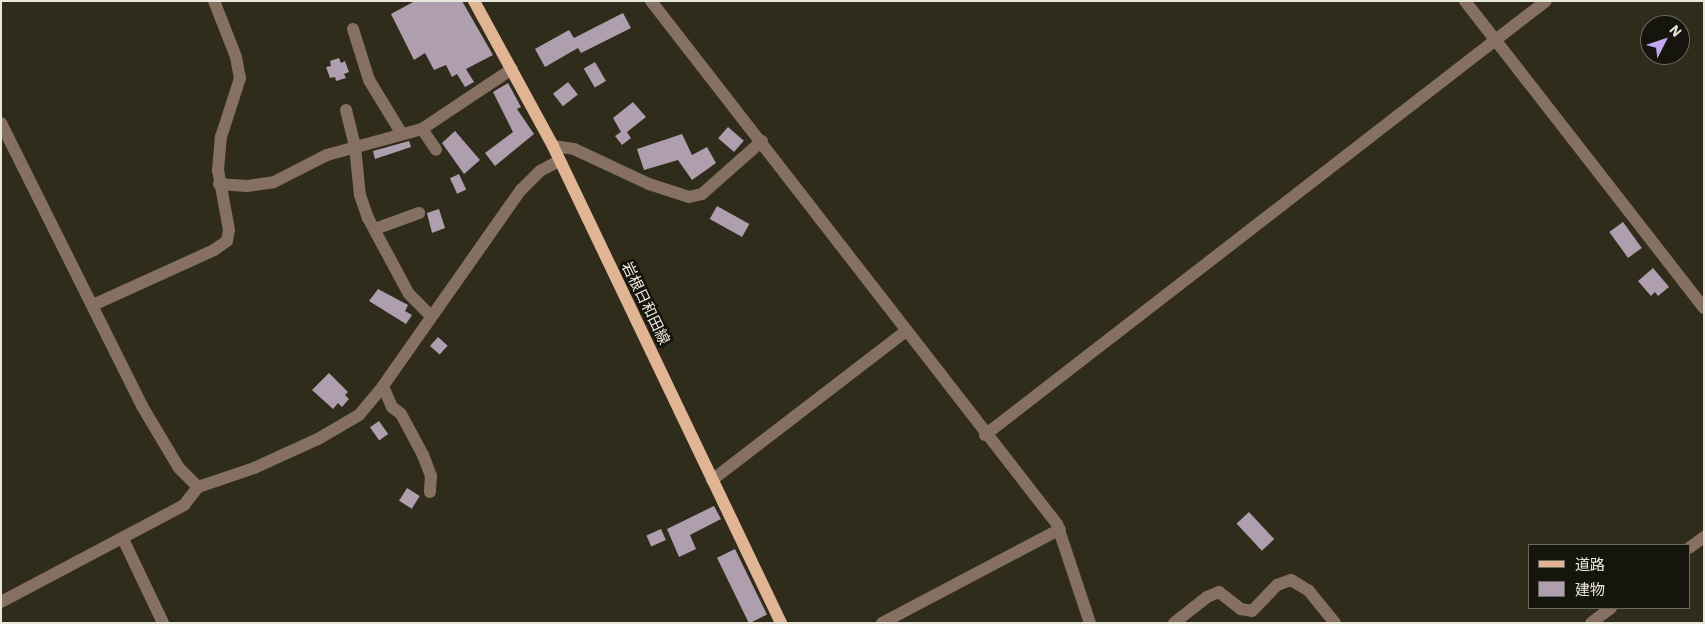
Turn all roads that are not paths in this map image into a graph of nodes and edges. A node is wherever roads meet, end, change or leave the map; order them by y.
1 (214, 1) edge
2 (474, 1) edge
3 (651, 1) edge
4 (1465, 1) edge
5 (1546, 1) edge
6 (353, 29) dead end
7 (1494, 41) junction
8 (512, 69) junction
9 (346, 110) dead end
10 (1, 123) edge
11 (422, 129) junction
12 (402, 134) junction
13 (762, 141) junction
14 (553, 146) junction
15 (355, 147) junction
16 (436, 150) dead end
17 (559, 162) junction
18 (219, 184) junction
19 (419, 213) dead end
20 (375, 229) junction
21 (93, 305) junction
22 (1704, 308) edge
23 (431, 316) junction
24 (906, 331) junction
25 (383, 386) junction
26 (985, 435) junction
27 (712, 480) junction
28 (198, 487) junction
29 (430, 492) dead end
30 (1060, 529) junction
31 (1704, 537) edge
32 (122, 539) junction
33 (1690, 547) edge
34 (1, 602) edge
35 (1610, 609) edge
36 (163, 623) edge
37 (781, 623) edge
38 (882, 623) edge
39 (1090, 623) edge
40 (1174, 623) edge
41 (1335, 623) edge
42 (1591, 623) edge

1 - 18 street
2 - 8 main road, 岩根日和田線
3 - 13 street
4 - 7 street
5 - 7 street
6 - 12 street
7 - 22 street
7 - 26 street
8 - 11 street
8 - 14 main road, 岩根日和田線
9 - 15 street
10 - 21 street
11 - 12 street
11 - 16 street
12 - 15 street
13 - 14 street
13 - 24 street
14 - 17 main road, 岩根日和田線
15 - 18 street
15 - 20 street
17 - 23 street
17 - 27 main road, 岩根日和田線
18 - 21 street
19 - 20 street
20 - 23 street
21 - 28 street
23 - 25 street
24 - 26 street
24 - 27 street
25 - 28 street
25 - 29 street
26 - 30 street
27 - 37 main road, 岩根日和田線
28 - 32 street
30 - 38 street
30 - 39 street
31 - 33 street
32 - 34 street
32 - 36 street
35 - 42 street
40 - 41 street

